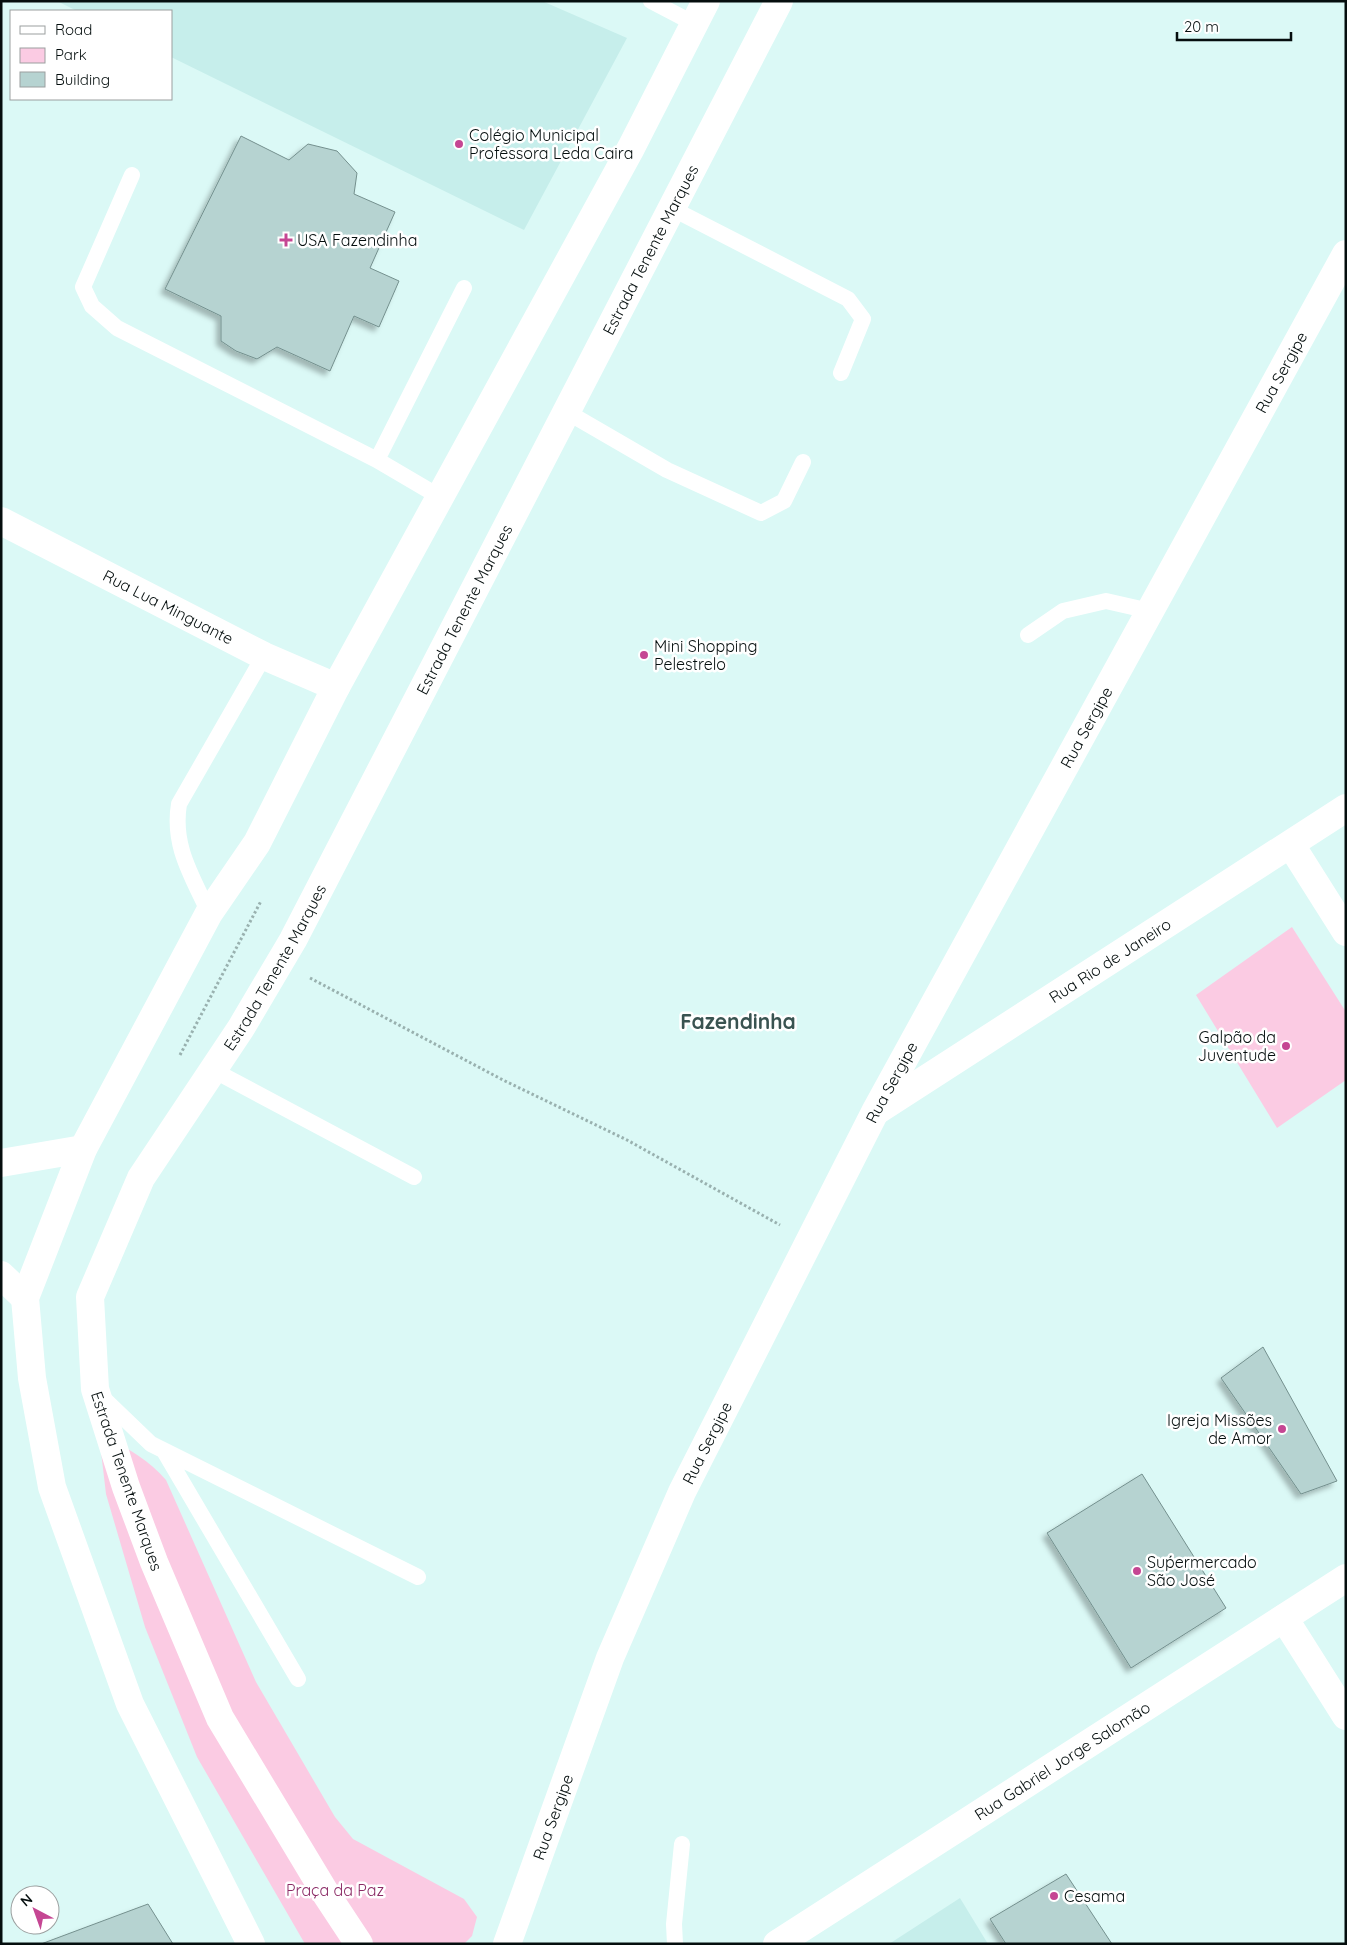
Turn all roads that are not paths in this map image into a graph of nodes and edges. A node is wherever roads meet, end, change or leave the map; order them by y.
1 (650, 1) edge
2 (779, 1) edge
3 (699, 12) edge
4 (132, 175) dead end
5 (671, 208) junction
6 (1346, 254) edge
7 (464, 288) dead end
8 (841, 373) dead end
9 (566, 412) junction
10 (377, 460) junction
11 (803, 462) dead end
12 (440, 497) junction
13 (1, 521) edge
14 (1150, 611) junction
15 (1028, 636) dead end
16 (264, 656) junction
17 (336, 687) junction
18 (1346, 808) edge
19 (1291, 845) junction
20 (209, 913) junction
21 (1346, 932) edge
22 (213, 1070) junction
23 (875, 1112) junction
24 (83, 1149) junction
25 (1, 1163) edge
26 (414, 1177) dead end
27 (1, 1274) edge
28 (25, 1298) junction
29 (94, 1389) junction
30 (164, 1451) junction
31 (418, 1577) dead end
32 (1346, 1578) edge
33 (1284, 1618) junction
34 (298, 1679) dead end
35 (1346, 1716) edge
36 (682, 1844) dead end
37 (251, 1944) edge
38 (359, 1944) edge
39 (507, 1944) edge
40 (675, 1944) edge
41 (777, 1944) edge

1 - 3 lane
2 - 5 main road, Estrada Tenente Marques
3 - 12 main road
4 - 10 lane
5 - 8 lane
5 - 9 main road, Estrada Tenente Marques
6 - 14 main road, Rua Sergipe
7 - 10 lane
9 - 11 lane
9 - 22 main road, Estrada Tenente Marques
10 - 12 lane
12 - 17 main road
13 - 16 main road, Rua Lua Minguante
14 - 15 lane
14 - 23 main road, Rua Sergipe
16 - 17 main road, Rua Lua Minguante
16 - 20 lane
17 - 20 main road
18 - 19 main road, Rua Rio de Janeiro
19 - 21 main road
19 - 23 main road, Rua Rio de Janeiro
20 - 24 main road
22 - 26 lane
22 - 29 main road, Estrada Tenente Marques
23 - 39 main road, Rua Sergipe
24 - 25 main road
24 - 28 main road
27 - 28 main road
28 - 37 main road
29 - 30 lane
29 - 38 main road, Estrada Tenente Marques
30 - 31 lane
30 - 34 lane
32 - 33 main road, Rua Gabriel Jorge Salomão
33 - 35 main road
33 - 41 main road, Rua Gabriel Jorge Salomão
36 - 40 lane

